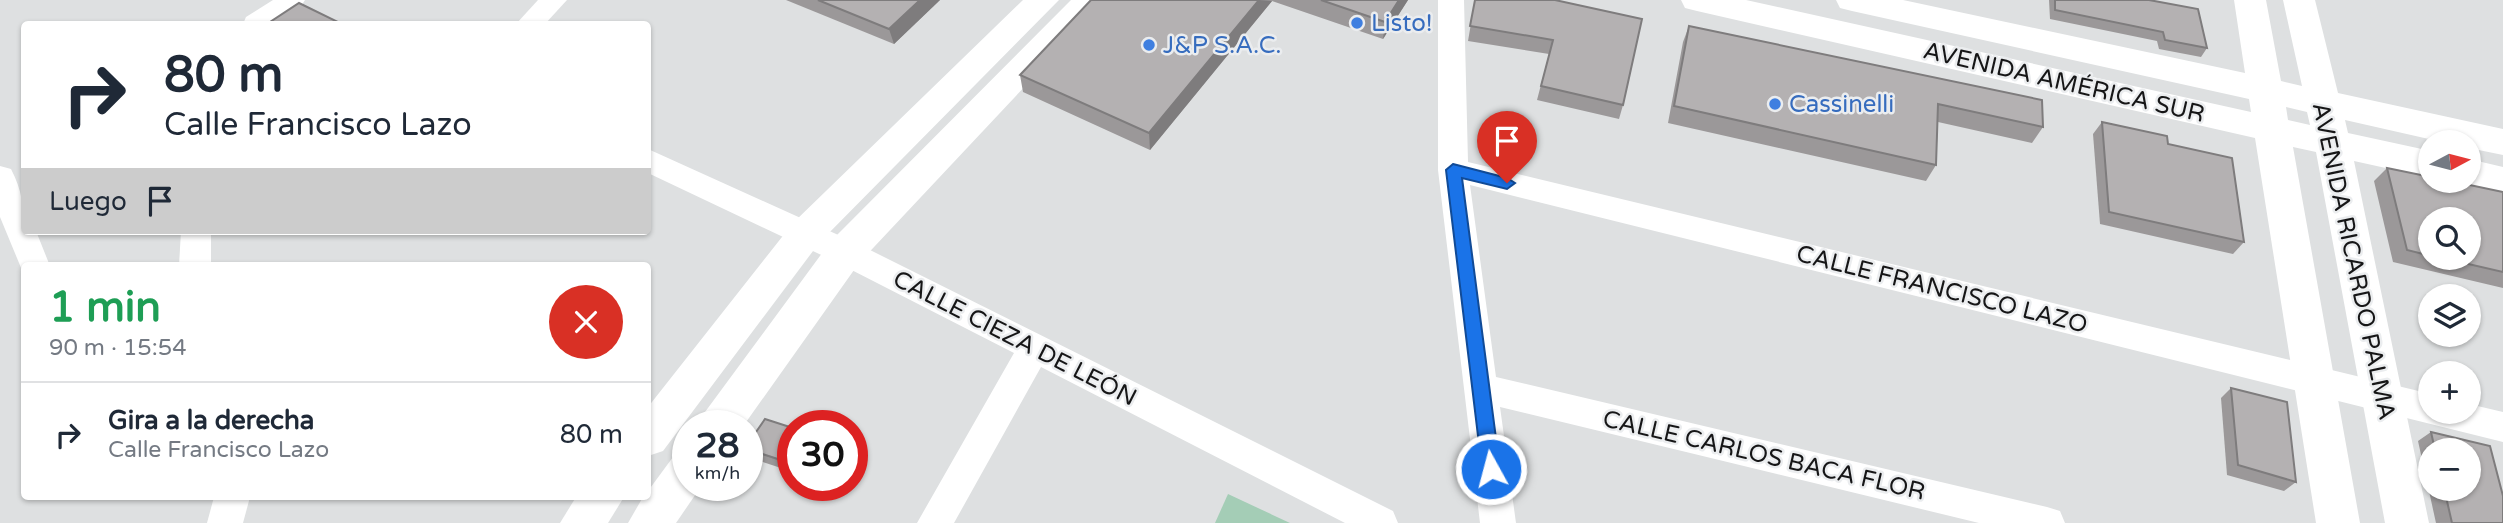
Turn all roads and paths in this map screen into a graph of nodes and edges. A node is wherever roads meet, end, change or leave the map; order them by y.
1 (252, 0) edge
2 (292, 0) edge
3 (554, 0) edge
4 (1043, 0) edge
5 (1090, 0) edge
6 (1451, 0) edge
7 (1697, 0) edge
8 (1852, 0) edge
9 (2250, 0) edge
10 (2300, 0) edge
11 (238, 21) edge
12 (260, 21) edge
13 (531, 21) edge
14 (983, 57) junction
15 (1018, 72) junction
16 (2322, 104) junction
17 (2269, 110) junction
18 (2332, 142) junction
19 (2503, 142) edge
20 (651, 161) edge
21 (2418, 161) edge
22 (1453, 170) junction
23 (2482, 176) edge
24 (0, 177) edge
25 (2503, 181) edge
26 (21, 232) edge
27 (806, 233) junction
28 (22, 235) edge
29 (196, 235) edge
30 (845, 252) junction
31 (32, 262) edge
32 (195, 262) edge
33 (1034, 348) junction
34 (2316, 380) junction
35 (1480, 388) junction
36 (2384, 397) junction
37 (2418, 406) edge
38 (731, 410) edge
39 (2481, 421) edge
40 (2503, 427) edge
41 (651, 434) edge
42 (672, 492) edge
43 (231, 500) edge
44 (600, 500) edge
45 (2038, 522) edge
46 (225, 523) edge
47 (582, 523) edge
48 (650, 523) edge
49 (935, 523) edge
50 (1380, 523) edge
51 (1498, 523) edge
52 (2338, 523) edge
53 (2407, 523) edge

1 - 11 street
2 - 12 street
3 - 13 street
4 - 14 main road
5 - 15 main road
6 - 22 street
7 - 17 main road, AVENIDA AMÉRICA SUR
8 - 17 main road, AVENIDA AMÉRICA SUR
9 - 17 main road
10 - 16 main road, AVENIDA RICARDO PALMA
14 - 15 main road
14 - 27 main road
15 - 30 main road
16 - 17 main road, AVENIDA AMÉRICA SUR
16 - 18 main road, AVENIDA RICARDO PALMA
16 - 19 main road, AVENIDA AMÉRICA SUR
17 - 18 main road, AVENIDA AMÉRICA SUR
17 - 34 main road
18 - 21 main road, AVENIDA AMÉRICA SUR
18 - 36 main road, AVENIDA RICARDO PALMA
20 - 27 street, CALLE CIEZA DE LEÓN
22 - 34 street, CALLE FRANCISCO LAZO
22 - 35 street
23 - 25 main road
24 - 26 street
27 - 30 street, CALLE CIEZA DE LEÓN
27 - 41 main road
28 - 31 street
29 - 32 street
30 - 33 street, CALLE CIEZA DE LEÓN
30 - 38 main road
33 - 49 street
33 - 50 street, CALLE CIEZA DE LEÓN
34 - 36 street, CALLE FRANCISCO LAZO
34 - 52 main road
35 - 45 street, CALLE CARLOS BACA FLOR
35 - 51 street
36 - 37 street, CALLE FRANCISCO LAZO
36 - 53 main road, AVENIDA RICARDO PALMA
39 - 40 street
42 - 48 main road
43 - 46 street
44 - 47 main road

